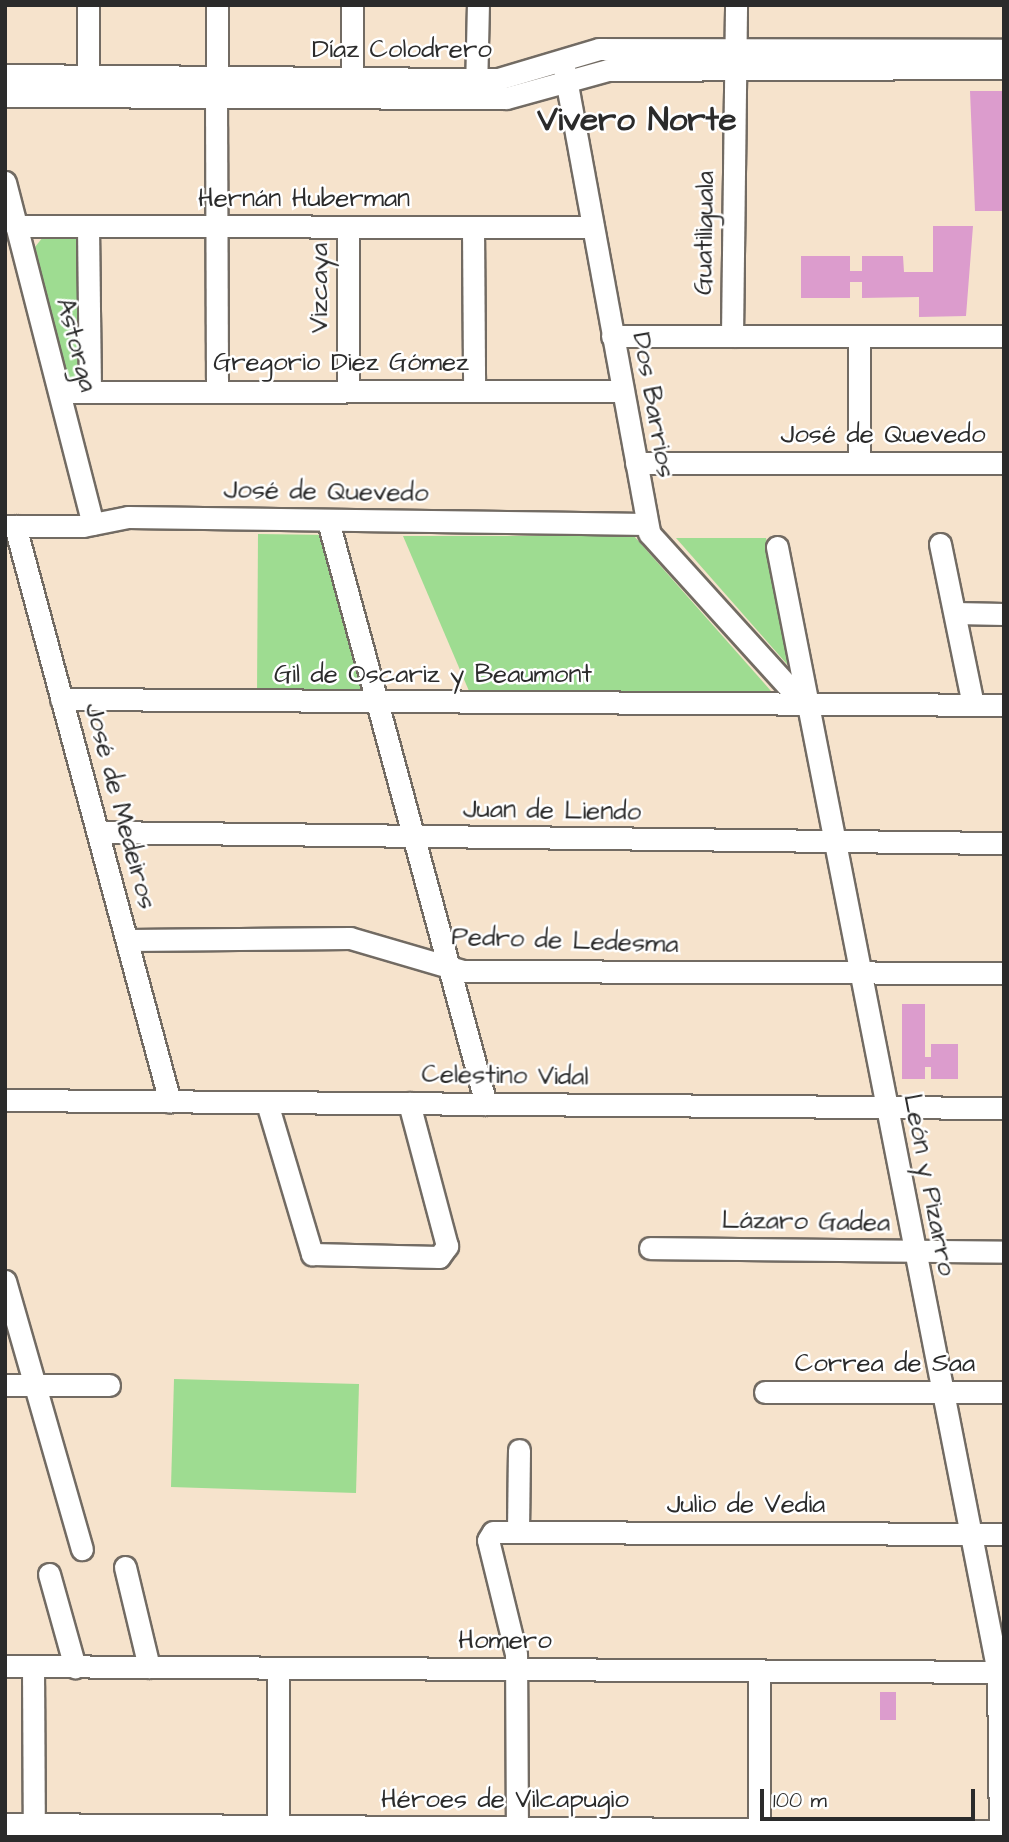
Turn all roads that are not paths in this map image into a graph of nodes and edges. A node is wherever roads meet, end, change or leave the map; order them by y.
1 (88, 5) edge
2 (217, 5) edge
3 (352, 5) edge
4 (478, 5) edge
5 (736, 5) edge
6 (1004, 50) edge
7 (736, 62) junction
8 (1004, 68) edge
9 (564, 70) junction
10 (5, 75) edge
11 (88, 76) junction
12 (352, 78) junction
13 (217, 88) junction
14 (476, 88) junction
15 (5, 96) edge
16 (5, 182) edge
17 (16, 226) junction
18 (88, 227) junction
19 (217, 227) junction
20 (348, 227) junction
21 (473, 227) junction
22 (593, 227) junction
23 (15, 264) edge
24 (611, 336) junction
25 (732, 336) junction
26 (1004, 336) edge
27 (859, 337) junction
28 (474, 390) junction
29 (348, 391) junction
30 (622, 391) junction
31 (60, 392) junction
32 (90, 392) junction
33 (216, 392) junction
34 (859, 462) junction
35 (636, 463) junction
36 (1004, 463) edge
37 (328, 521) junction
38 (93, 524) junction
39 (646, 524) junction
40 (10, 526) edge
41 (940, 544) dead end
42 (777, 547) dead end
43 (954, 613) junction
44 (1004, 614) edge
45 (61, 699) junction
46 (377, 704) junction
47 (806, 704) junction
48 (973, 705) junction
49 (1004, 705) edge
50 (99, 832) junction
51 (412, 837) junction
52 (834, 843) junction
53 (1004, 844) edge
54 (128, 940) junction
55 (449, 969) junction
56 (858, 973) junction
57 (1004, 973) edge
58 (5, 1100) edge
59 (170, 1102) junction
60 (267, 1103) junction
61 (409, 1103) junction
62 (486, 1104) junction
63 (885, 1107) junction
64 (1004, 1108) edge
65 (650, 1248) dead end
66 (913, 1251) junction
67 (1004, 1252) edge
68 (5, 1281) edge
69 (5, 1385) edge
70 (34, 1385) junction
71 (109, 1385) dead end
72 (765, 1392) dead end
73 (942, 1392) junction
74 (1004, 1392) edge
75 (519, 1450) dead end
76 (518, 1531) junction
77 (970, 1534) junction
78 (1004, 1534) edge
79 (82, 1549) dead end
80 (125, 1567) dead end
81 (48, 1574) dead end
82 (33, 1666) junction
83 (5, 1667) edge
84 (75, 1667) junction
85 (149, 1667) junction
86 (278, 1668) junction
87 (517, 1669) junction
88 (759, 1670) junction
89 (1001, 1672) edge
90 (5, 1824) edge
91 (34, 1831) edge
92 (278, 1831) edge
93 (517, 1832) edge
94 (759, 1833) edge
95 (1001, 1833) edge

1 - 11 street
2 - 13 street
3 - 12 street
4 - 14 street
5 - 7 street, Guatiliguala
6 - 7 street, Díaz Colodrero
7 - 8 street, Díaz Colodrero
7 - 9 street, Díaz Colodrero
7 - 25 street, Guatiliguala
9 - 14 street, Díaz Colodrero
9 - 22 street, Dos Barrios
10 - 11 street, Díaz Colodrero
11 - 13 street, Díaz Colodrero
12 - 13 street, Díaz Colodrero
12 - 14 street, Díaz Colodrero
13 - 14 street, Díaz Colodrero
13 - 15 street, Díaz Colodrero
13 - 19 street
16 - 17 street, Astorga
17 - 18 street, Hernán Huberman
17 - 23 street, Astorga
18 - 19 street, Hernán Huberman
18 - 32 street
19 - 20 street, Hernán Huberman
19 - 33 street
20 - 21 street, Hernán Huberman
20 - 29 street, Vizcaya
21 - 22 street, Hernán Huberman
21 - 28 street
22 - 24 street, Dos Barrios
23 - 31 street, Astorga
24 - 25 street
24 - 30 street, Dos Barrios
25 - 27 street
26 - 27 street
27 - 34 street
28 - 29 street, Gregorio Diez Gómez
28 - 30 street, Gregorio Diez Gómez
29 - 33 street, Gregorio Diez Gómez
30 - 35 street, Dos Barrios
31 - 32 street, Gregorio Diez Gómez
31 - 38 street, Astorga
32 - 33 street, Gregorio Diez Gómez
34 - 35 street, José de Quevedo
34 - 36 street, José de Quevedo
35 - 39 street, Dos Barrios
37 - 38 street, José de Quevedo
37 - 39 street, José de Quevedo
37 - 46 street
38 - 40 street, José de Quevedo
39 - 47 street
40 - 45 street, José de Medeiros
41 - 43 street
42 - 47 street, León y Pizarro
43 - 44 street
43 - 48 street
45 - 46 street, Gil de Oscariz y Beaumont
45 - 50 street, José de Medeiros
46 - 47 street, Gil de Oscariz y Beaumont
46 - 51 street
47 - 48 street, Gil de Oscariz y Beaumont
47 - 52 street, León y Pizarro
48 - 49 street, Gil de Oscariz y Beaumont
50 - 51 street, Juan de Liendo
50 - 54 street, José de Medeiros
51 - 52 street, Juan de Liendo
51 - 55 street
52 - 53 street, Juan de Liendo
52 - 56 street, León y Pizarro
54 - 55 street, Pedro de Ledesma
54 - 59 street, José de Medeiros
55 - 56 street, Pedro de Ledesma
55 - 62 street
56 - 57 street, Pedro de Ledesma
56 - 63 street, León y Pizarro
58 - 59 street, Celestino Vidal
59 - 60 street, Celestino Vidal
60 - 61 street, Celestino Vidal
60 - 61 street
61 - 62 street, Celestino Vidal
62 - 63 street, Celestino Vidal
63 - 64 street, Celestino Vidal
63 - 66 street, León y Pizarro
65 - 66 street, Lázaro Gadea
66 - 67 street, Lázaro Gadea
66 - 73 street, León y Pizarro
68 - 70 street
69 - 70 street
70 - 71 street
70 - 79 street
72 - 73 street, Correa de Saa
73 - 74 street, Correa de Saa
73 - 77 street, León y Pizarro
75 - 76 street
76 - 77 street, Julio de Vedia
76 - 87 street, Julio de Vedia
77 - 78 street, Julio de Vedia
77 - 89 street, León y Pizarro
80 - 85 street
81 - 84 street
82 - 83 street, Homero
82 - 84 street, Homero
82 - 91 street
84 - 85 street, Homero
85 - 86 street, Homero
86 - 87 street, Homero
86 - 92 street
87 - 88 street, Homero
87 - 93 street
88 - 89 street, Homero
88 - 94 street
89 - 95 street, León y Pizarro
90 - 91 street, Héroes de Vilcapugio
91 - 92 street, Héroes de Vilcapugio
92 - 93 street, Héroes de Vilcapugio
93 - 94 street, Héroes de Vilcapugio
94 - 95 street, Héroes de Vilcapugio

